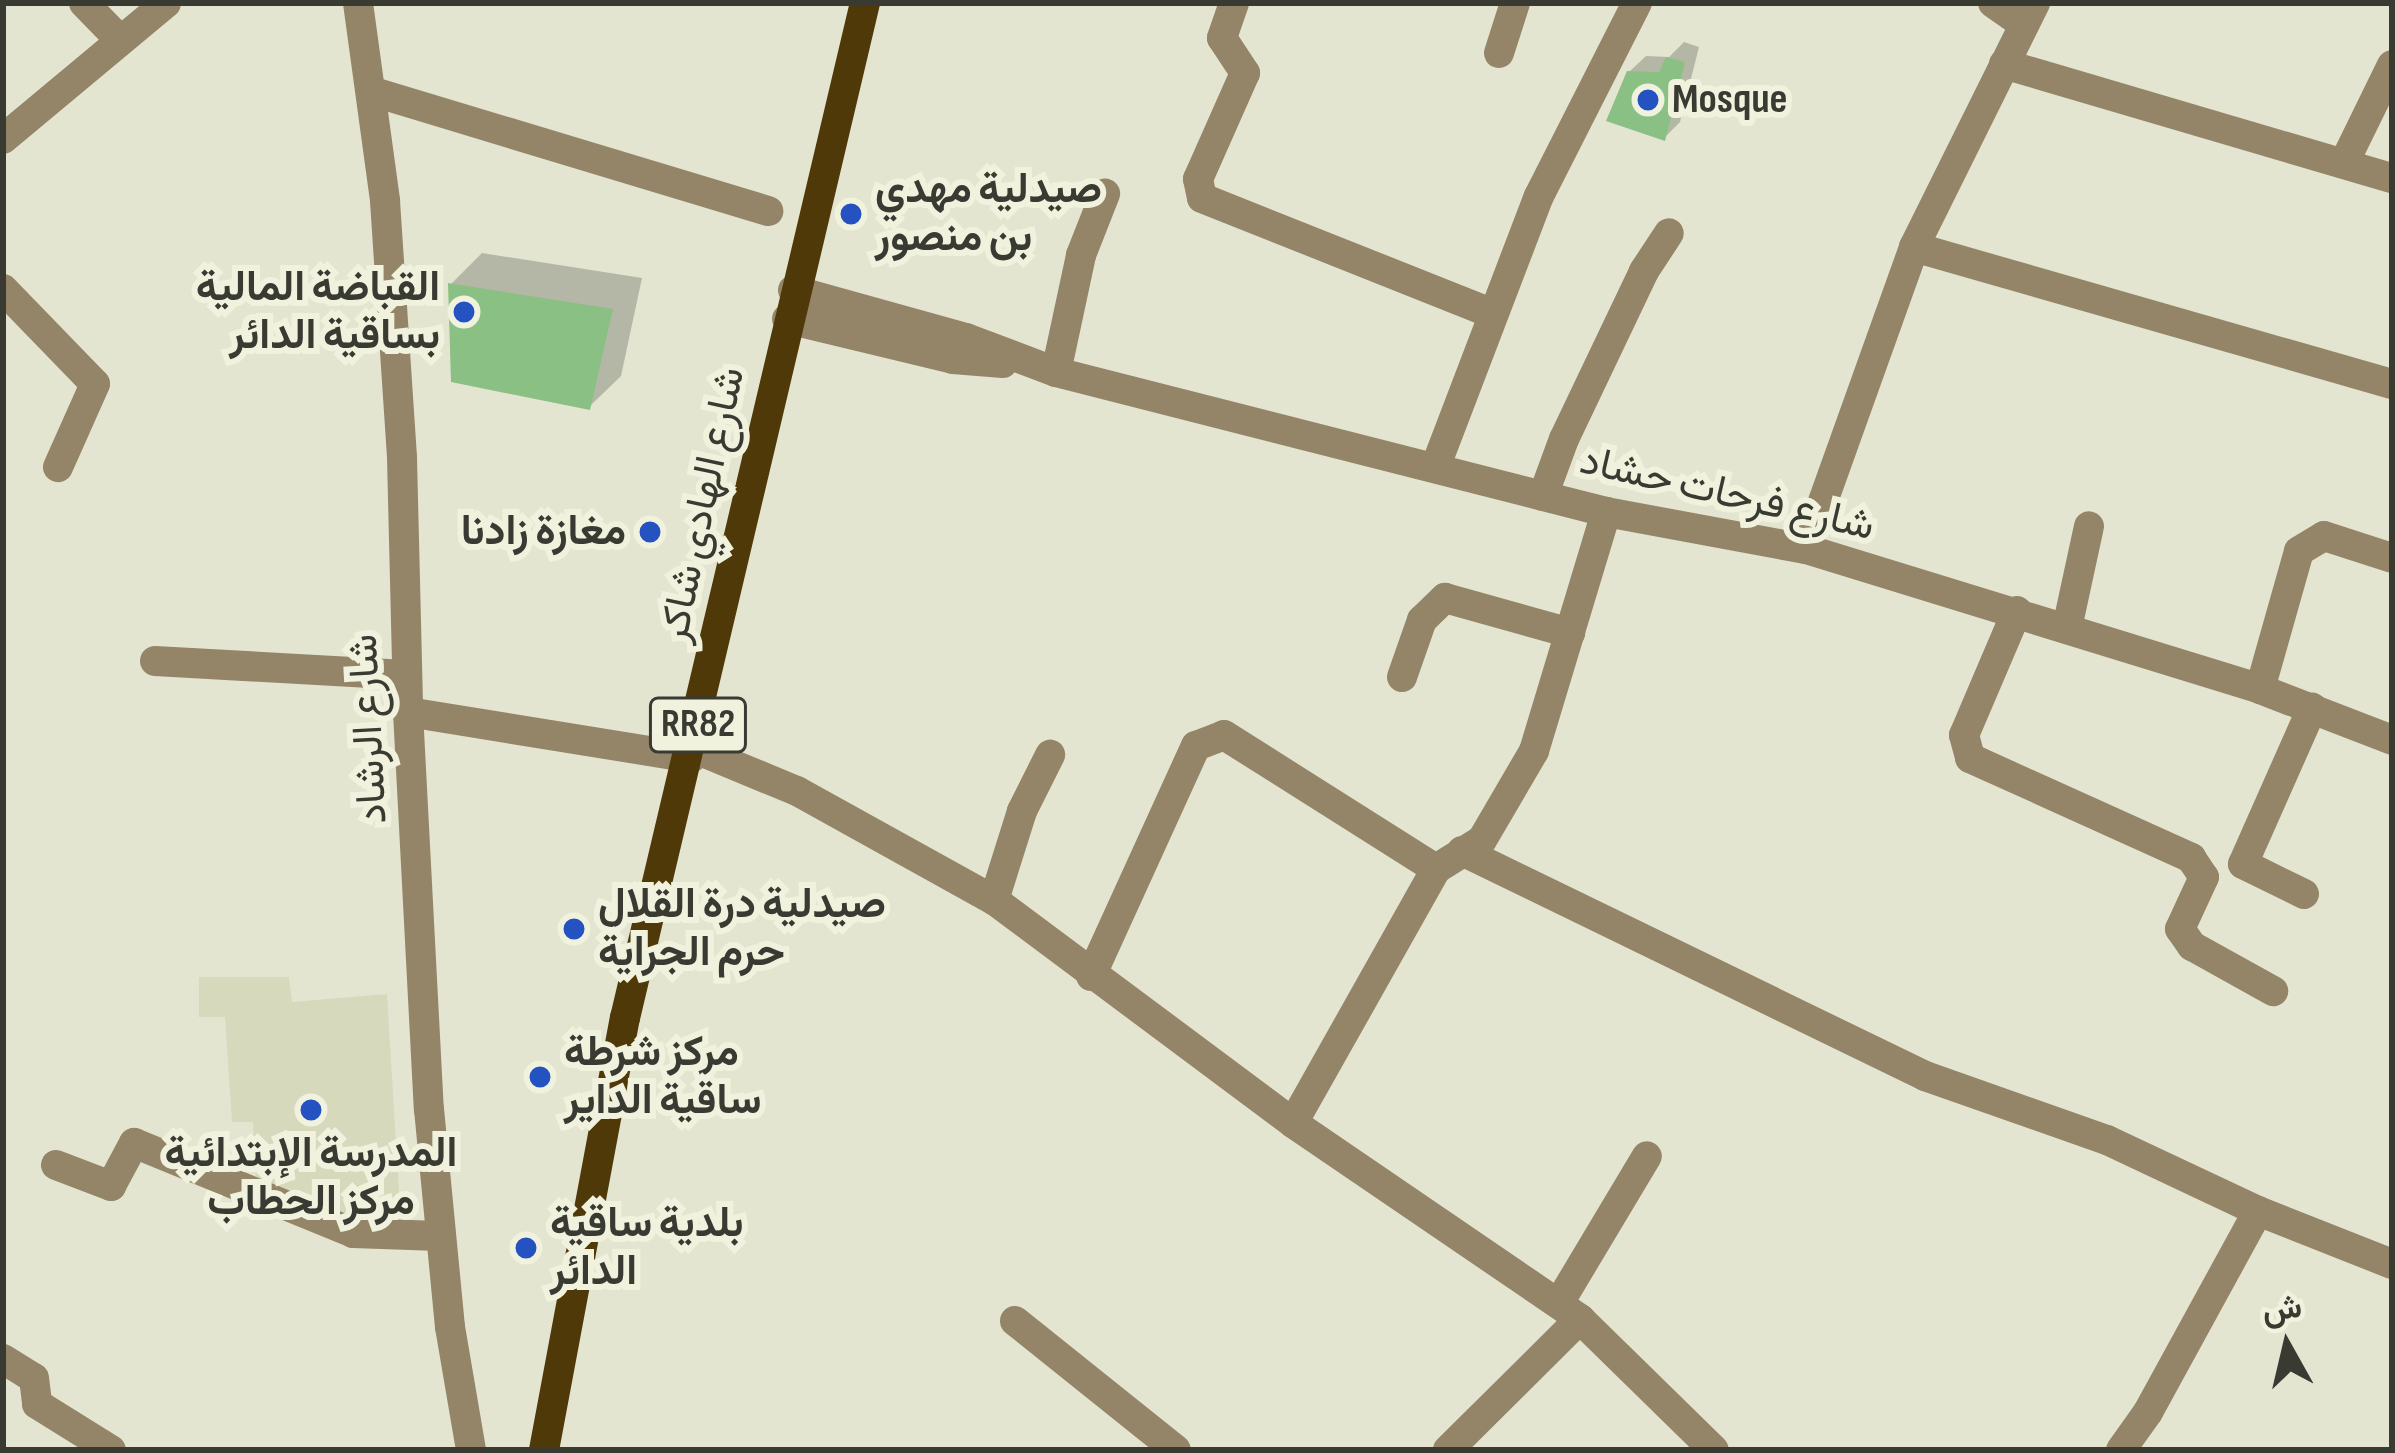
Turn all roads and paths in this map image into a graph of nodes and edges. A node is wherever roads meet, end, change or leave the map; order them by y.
1 (84, 3) edge
2 (166, 3) edge
3 (358, 3) edge
4 (865, 3) edge
5 (1234, 3) edge
6 (1515, 3) edge
7 (1637, 3) edge
8 (1993, 3) edge
9 (2029, 13) edge
10 (120, 40) junction
11 (1499, 53) dead end
12 (2004, 64) junction
13 (2392, 64) edge
14 (374, 92) junction
15 (3, 139) edge
16 (2344, 164) junction
17 (2392, 178) edge
18 (1106, 194) dead end
19 (768, 211) dead end
20 (1669, 233) dead end
21 (1914, 247) junction
22 (3, 289) edge
23 (790, 304) junction
24 (1493, 314) junction
25 (1045, 368) junction
26 (2392, 384) edge
27 (58, 467) dead end
28 (1436, 469) junction
29 (1544, 496) junction
30 (1606, 512) junction
31 (2089, 526) dead end
32 (1806, 549) junction
33 (2392, 558) edge
34 (2017, 611) junction
35 (2067, 628) junction
36 (1570, 633) junction
37 (155, 661) dead end
38 (406, 675) junction
39 (1402, 677) dead end
40 (2260, 688) junction
41 (2312, 708) junction
42 (408, 712) junction
43 (2392, 740) edge
44 (692, 753) junction
45 (1049, 755) dead end
46 (1449, 860) junction
47 (2304, 894) dead end
48 (994, 900) junction
49 (1091, 976) junction
50 (2273, 992) dead end
51 (1293, 1123) junction
52 (1647, 1156) dead end
53 (56, 1165) dead end
54 (2258, 1211) junction
55 (439, 1236) junction
56 (2392, 1264) edge
57 (1569, 1311) junction
58 (1015, 1321) dead end
59 (3, 1359) edge
60 (110, 1450) edge
61 (471, 1450) edge
62 (544, 1450) edge
63 (1176, 1450) edge
64 (1448, 1450) edge
65 (1714, 1450) edge
66 (2121, 1450) edge

1 - 10 street
2 - 10 street
3 - 14 street, شارع الرشاد
4 - 23 main road, شارع الهادي شاكر / RR82
5 - 24 street
6 - 11 street
7 - 24 street
8 - 9 street
9 - 12 street
10 - 15 street
12 - 16 street
12 - 21 street
13 - 16 street
14 - 19 street
14 - 38 street, شارع الرشاد
16 - 17 street
18 - 25 street
20 - 29 street
21 - 26 street
21 - 32 street
22 - 27 street
23 - 25 street, شارع فرحات حشاد
23 - 44 main road, شارع الهادي شاكر / RR82
24 - 28 street
25 - 28 street, شارع فرحات حشاد
28 - 29 street, شارع فرحات حشاد
29 - 30 street, شارع فرحات حشاد
30 - 32 street, شارع فرحات حشاد
30 - 36 street
31 - 35 street
32 - 34 street, شارع فرحات حشاد
33 - 40 street
34 - 35 street, شارع فرحات حشاد
34 - 50 street
35 - 40 street, شارع فرحات حشاد
36 - 39 street
36 - 46 street
37 - 38 street
38 - 42 street, شارع الرشاد
40 - 41 street, شارع فرحات حشاد
41 - 43 street, شارع فرحات حشاد
41 - 47 street
42 - 44 street
42 - 55 street, شارع الرشاد
44 - 48 street
44 - 62 main road, شارع الهادي شاكر / RR82
45 - 48 street
46 - 49 street
46 - 51 street
46 - 54 street
48 - 49 street
49 - 51 street
51 - 57 street
52 - 57 street
53 - 55 street
54 - 56 street
54 - 66 street
55 - 61 street, شارع الرشاد
57 - 64 street
57 - 65 street
58 - 63 street
59 - 60 street

